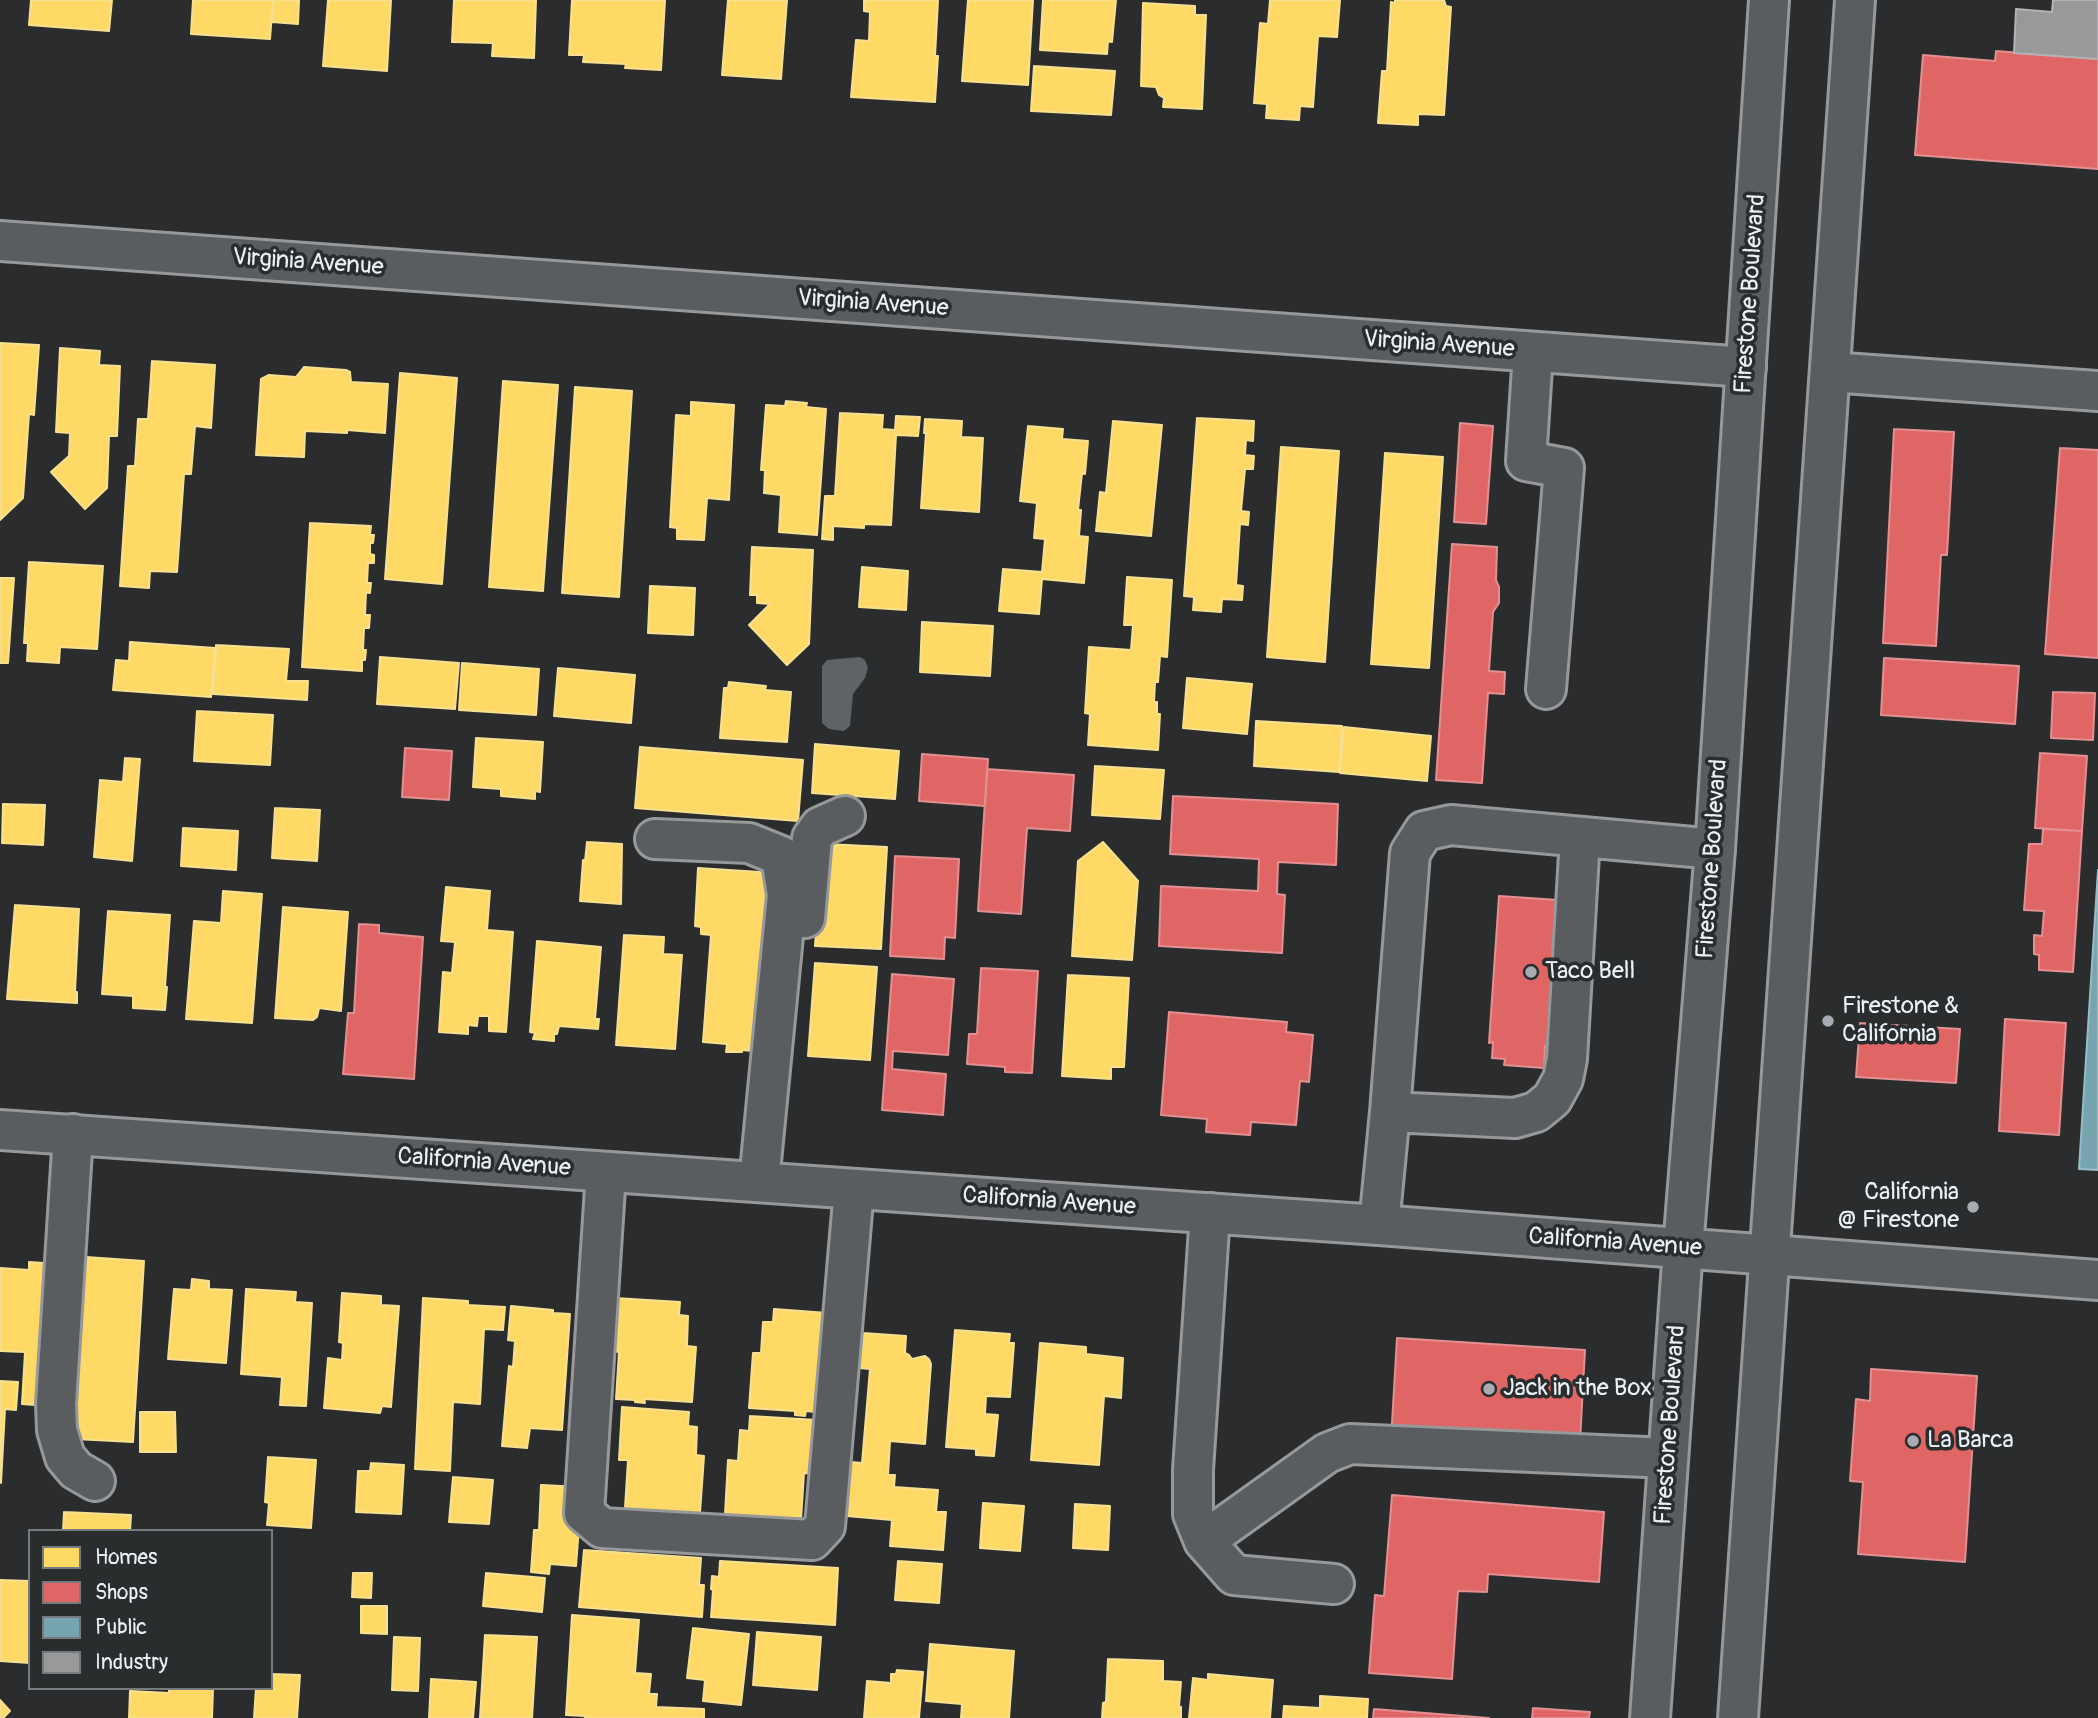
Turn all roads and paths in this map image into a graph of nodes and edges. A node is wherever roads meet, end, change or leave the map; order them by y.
1 (1769, 0) edge
2 (1855, 0) edge
3 (0, 241) edge
4 (1533, 352) junction
5 (1746, 367) junction
6 (1830, 372) junction
7 (2098, 391) edge
8 (1546, 688) dead end
9 (845, 816) dead end
10 (1580, 837) junction
11 (655, 839) dead end
12 (1715, 849) junction
13 (1390, 1112) junction
14 (0, 1130) edge
15 (74, 1134) junction
16 (606, 1172) junction
17 (771, 1183) junction
18 (855, 1189) junction
19 (1210, 1213) junction
20 (1379, 1225) junction
21 (1683, 1248) junction
22 (1771, 1255) junction
23 (2098, 1280) edge
24 (1668, 1458) junction
25 (95, 1481) dead end
26 (1204, 1541) junction
27 (1334, 1584) dead end
28 (1650, 1718) edge
29 (1738, 1718) edge

1 - 5 main road, Firestone Boulevard
2 - 6 main road
3 - 4 main road, Virginia Avenue
4 - 5 main road, Virginia Avenue
4 - 8 main road
5 - 12 main road, Firestone Boulevard
6 - 7 main road
6 - 22 main road
9 - 17 main road
10 - 12 main road
10 - 13 main road
10 - 13 main road
11 - 17 main road
12 - 21 main road, Firestone Boulevard
13 - 20 main road
14 - 15 main road, California Avenue
15 - 16 main road, California Avenue
15 - 25 main road
16 - 17 main road, California Avenue
16 - 18 main road
17 - 18 main road, California Avenue
18 - 19 main road, California Avenue
19 - 20 main road, California Avenue
19 - 26 main road
20 - 21 main road, California Avenue
21 - 22 main road, California Avenue
21 - 24 main road, Firestone Boulevard
22 - 23 main road, California Avenue
22 - 29 main road
24 - 26 main road
24 - 28 main road, Firestone Boulevard
26 - 27 main road

